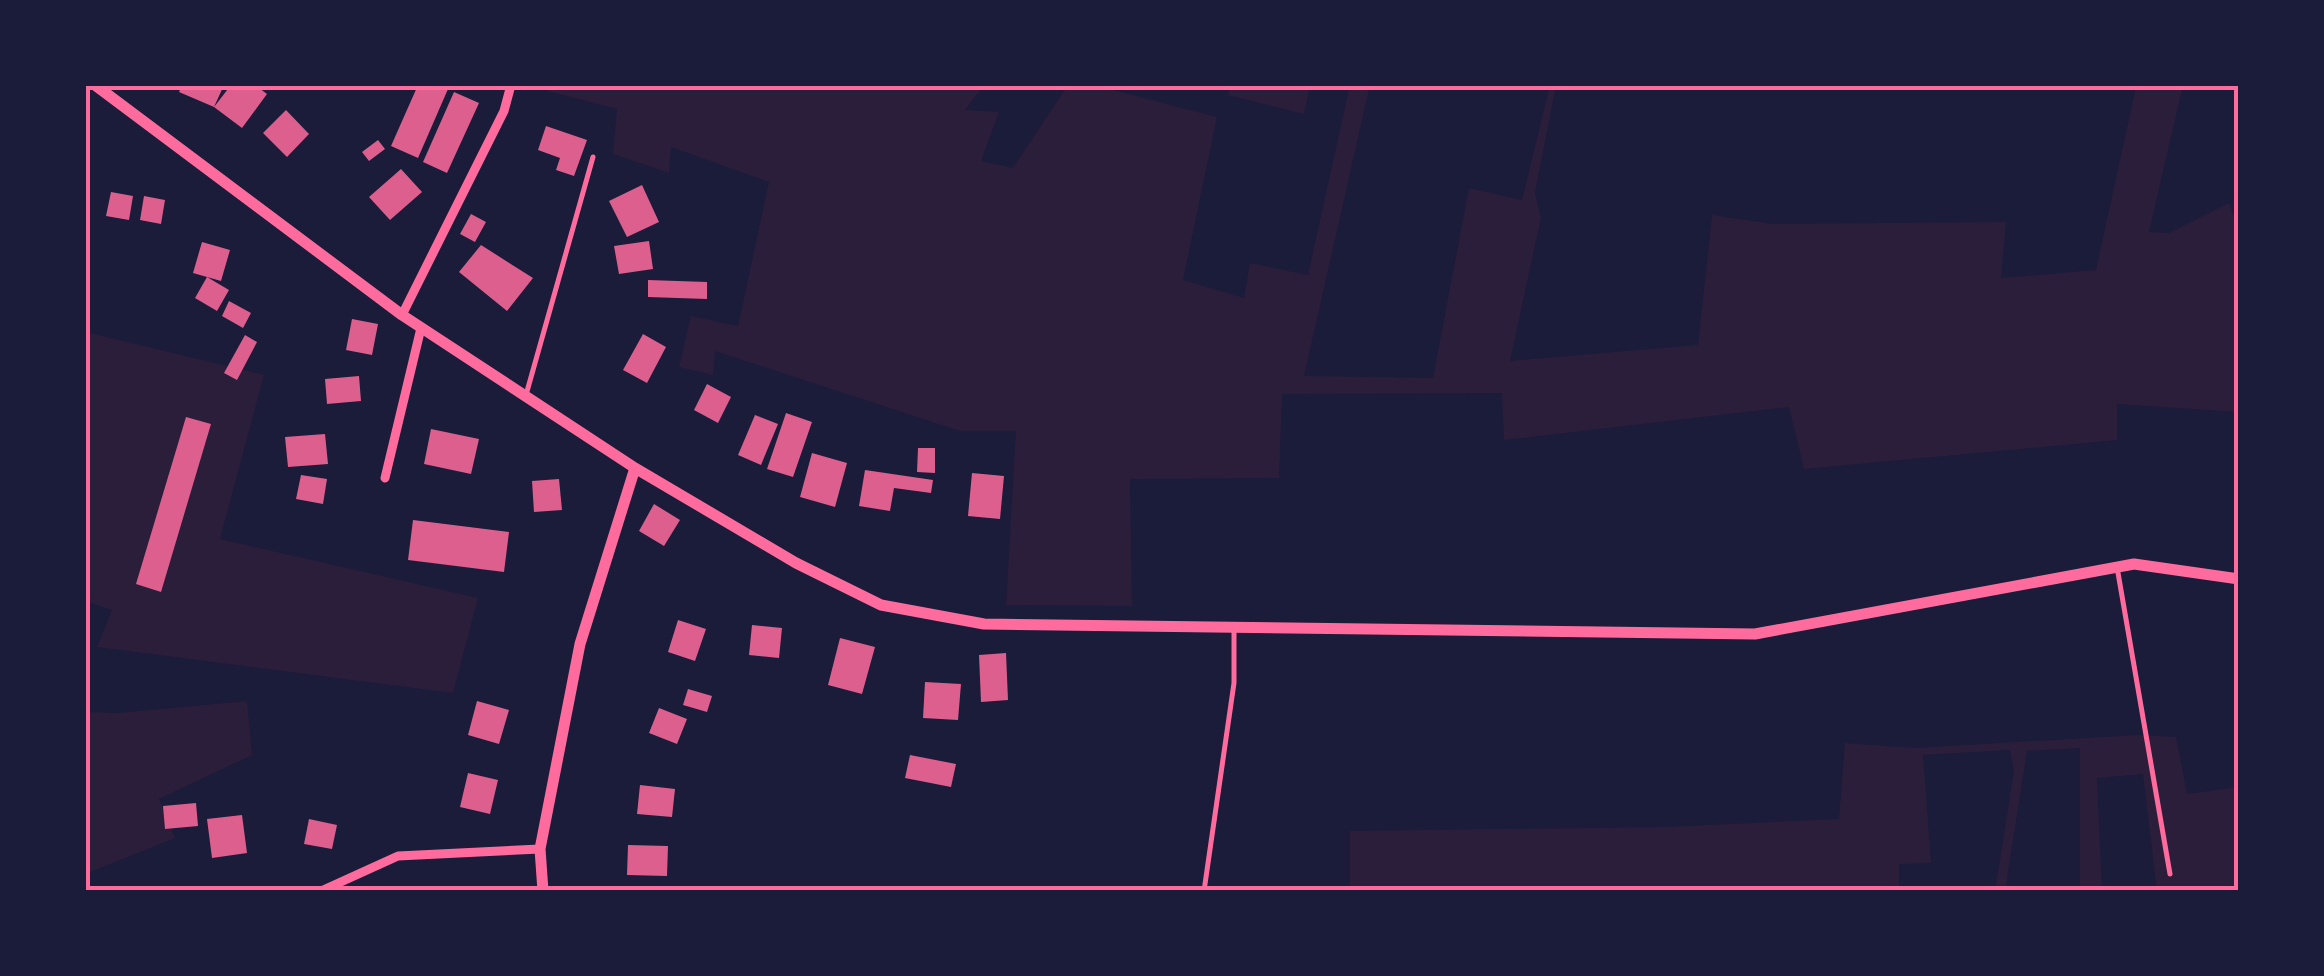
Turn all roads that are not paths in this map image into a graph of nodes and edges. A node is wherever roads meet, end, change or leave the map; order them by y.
1 (96, 85) edge
2 (511, 85) edge
3 (593, 158) dead end
4 (402, 315) junction
5 (421, 328) junction
6 (526, 396) junction
7 (636, 468) junction
8 (385, 478) dead end
9 (2117, 567) junction
10 (2239, 579) edge
11 (1234, 628) junction
12 (540, 849) junction
13 (2170, 874) dead end
14 (321, 891) edge
15 (542, 891) edge
16 (1204, 891) edge

1 - 4 street
2 - 4 street
3 - 6 lane
4 - 5 street
5 - 6 street
5 - 8 street
6 - 7 street
7 - 11 street
7 - 12 street
9 - 10 street
9 - 11 street
9 - 13 lane
11 - 16 lane
12 - 14 street
12 - 15 street

